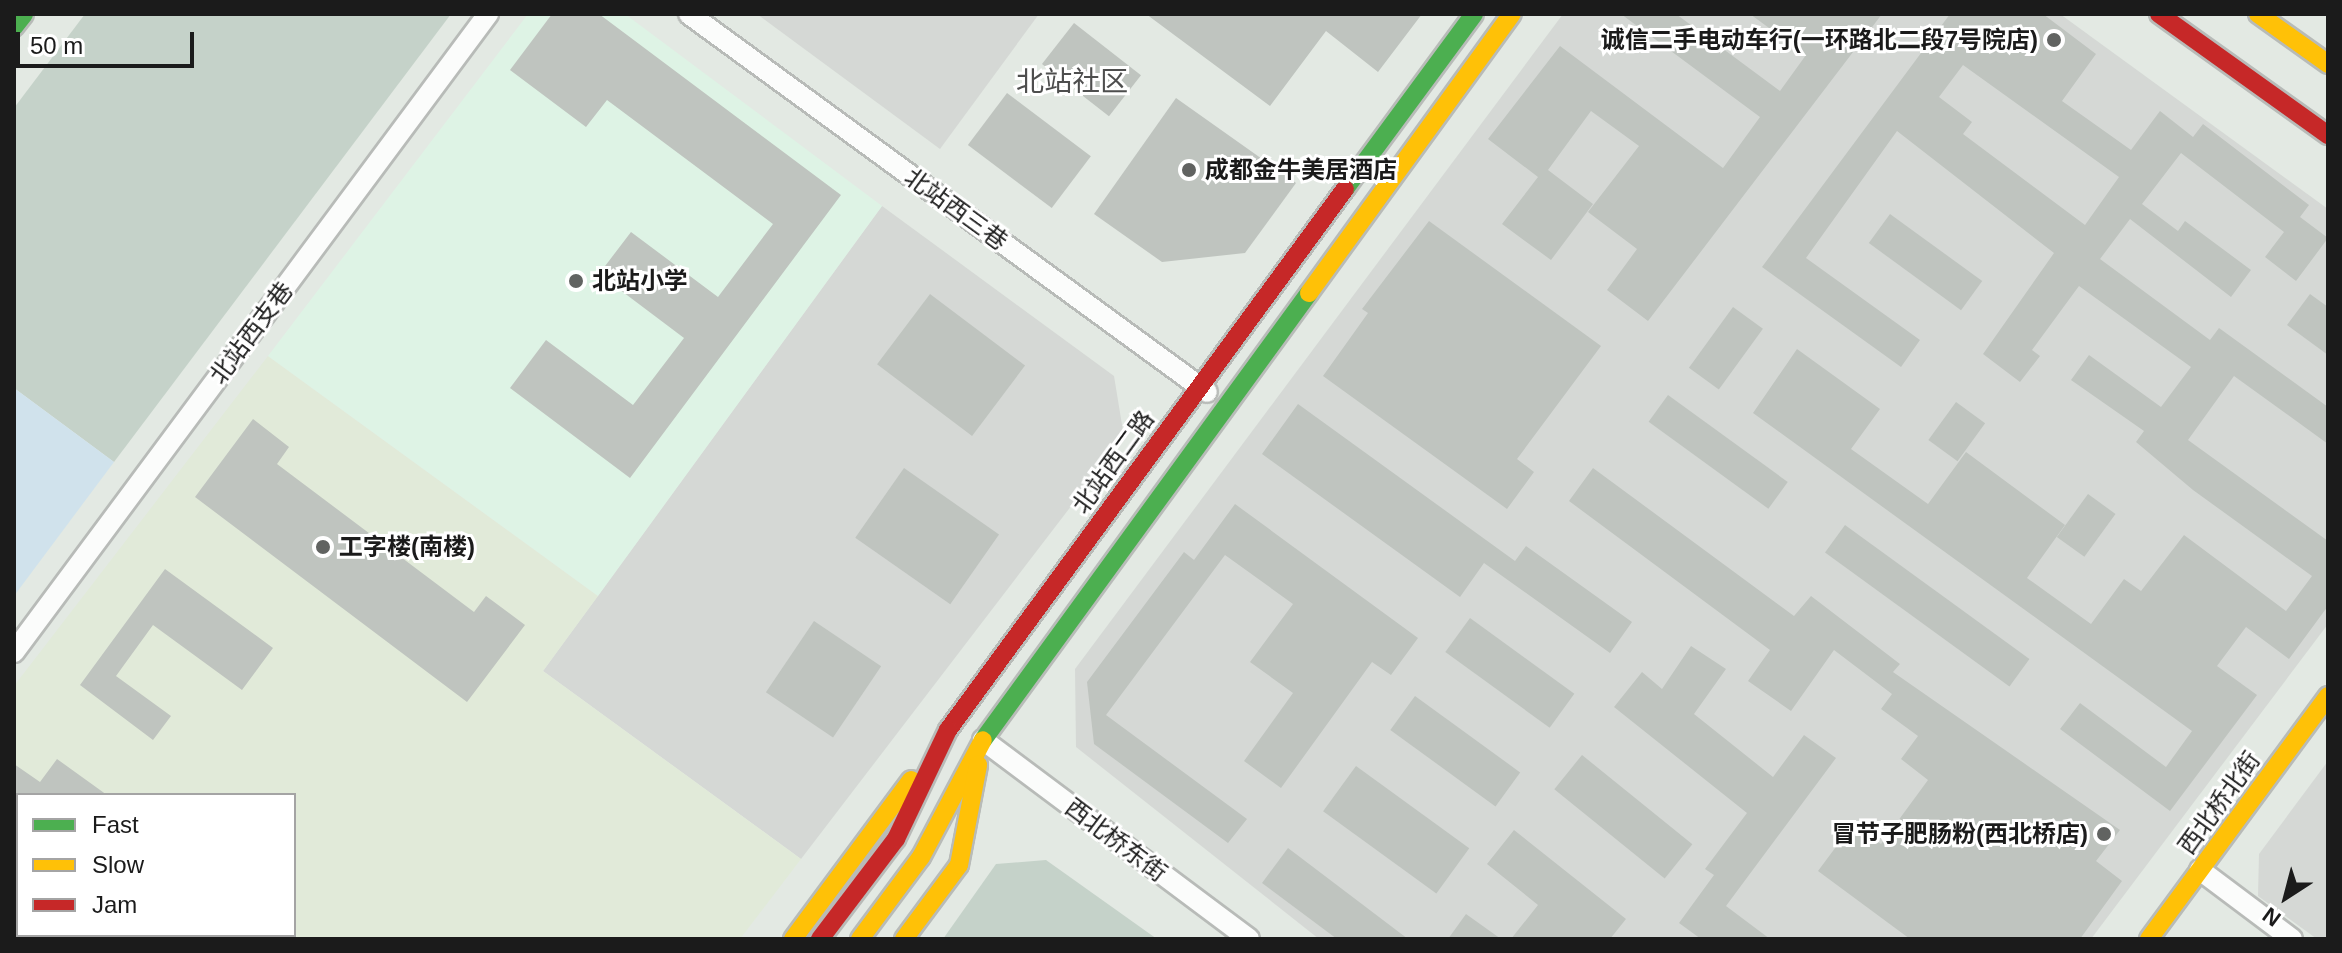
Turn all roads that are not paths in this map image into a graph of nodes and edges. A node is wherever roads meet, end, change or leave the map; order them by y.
1 (24, 14) edge
2 (488, 14) edge
3 (689, 14) edge
4 (1474, 14) edge
5 (1512, 14) edge
6 (2159, 14) edge
7 (2258, 14) edge
8 (14, 27) edge
9 (2328, 64) edge
10 (2328, 135) edge
11 (1198, 386) junction
12 (1223, 404) junction
13 (14, 652) edge
14 (2328, 696) edge
15 (948, 730) junction
16 (983, 740) junction
17 (2200, 870) junction
18 (793, 939) edge
19 (820, 939) edge
20 (860, 939) edge
21 (904, 939) edge
22 (1249, 939) edge
23 (2149, 939) edge
24 (2292, 939) edge

1 - 8 main road
2 - 13 street, 北站西支巷
3 - 11 street, 北站西三巷
4 - 11 main road, 北站西二路
5 - 12 main road
6 - 10 main road
7 - 9 main road
11 - 12 street, 北站西三巷
11 - 15 main road, 北站西二路
12 - 16 main road
14 - 17 main road, 西北桥北街
15 - 18 main road, 北站西二路
15 - 19 main road
16 - 20 main road
16 - 21 main road
16 - 22 street, 西北桥东街
17 - 23 main road, 西北桥北街
17 - 24 street

